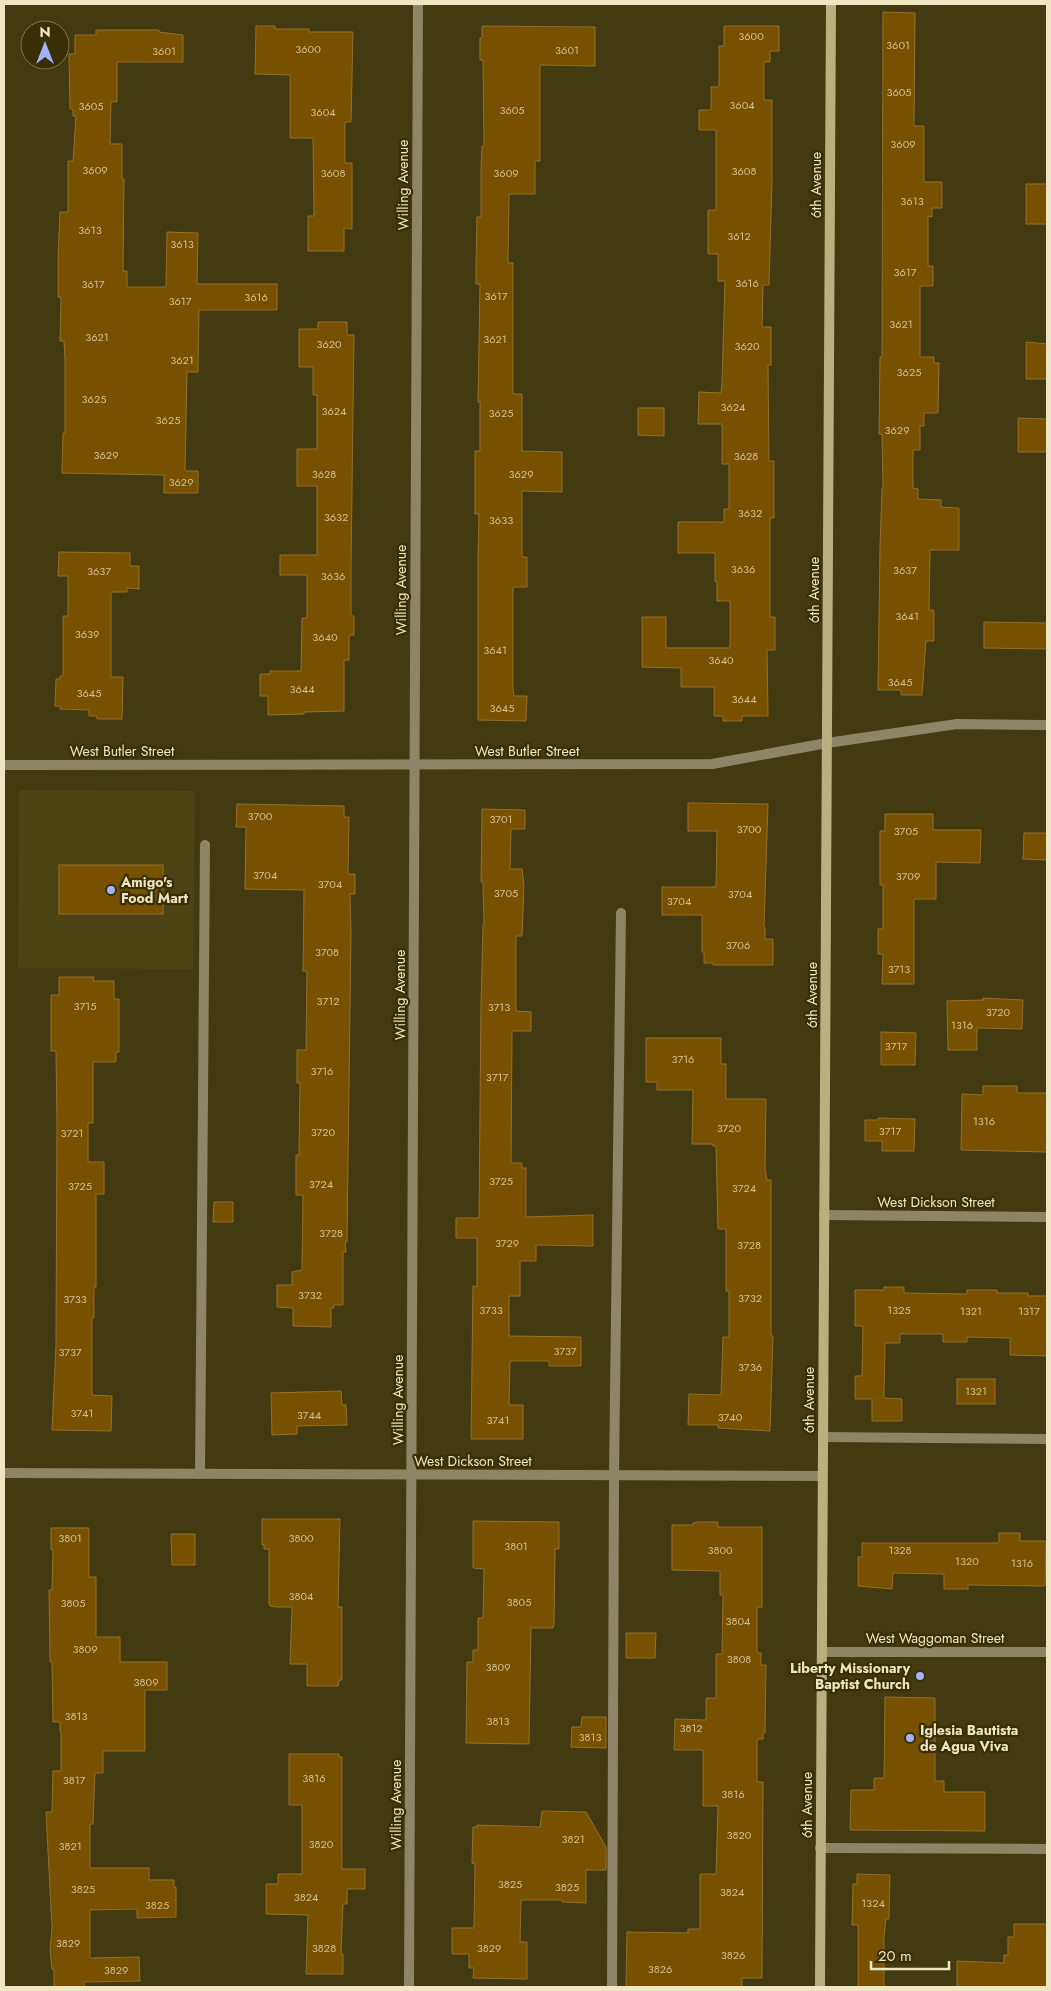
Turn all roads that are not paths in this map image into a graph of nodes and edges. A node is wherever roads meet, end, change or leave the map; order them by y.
1 (418, 4) edge
2 (831, 4) edge
3 (1047, 725) edge
4 (827, 743) junction
5 (4, 765) edge
6 (414, 765) junction
7 (205, 845) dead end
8 (621, 913) dead end
9 (824, 1215) junction
10 (1047, 1217) edge
11 (823, 1436) junction
12 (1047, 1438) edge
13 (4, 1473) edge
14 (200, 1474) junction
15 (411, 1474) junction
16 (614, 1474) junction
17 (822, 1476) junction
18 (822, 1652) junction
19 (1047, 1652) edge
20 (820, 1848) junction
21 (1047, 1850) edge
22 (409, 1987) edge
23 (612, 1987) edge
24 (820, 1987) edge

1 - 6 street, Willing Avenue
2 - 4 street, 6th Avenue
3 - 4 street, West Butler Street
4 - 6 street, West Butler Street
4 - 9 street, 6th Avenue
5 - 6 street, West Butler Street
6 - 15 street, Willing Avenue
7 - 14 street
8 - 16 street
9 - 10 street, West Dickson Street
9 - 11 street, 6th Avenue
11 - 12 street
11 - 17 street, 6th Avenue
13 - 14 street, West Dickson Street
14 - 15 street, West Dickson Street
15 - 16 street, West Dickson Street
15 - 22 street, Willing Avenue
16 - 17 street, West Dickson Street
16 - 23 street
17 - 18 street, 6th Avenue
18 - 19 street, West Waggoman Street
18 - 20 street, 6th Avenue
20 - 21 street
20 - 24 street, 6th Avenue

